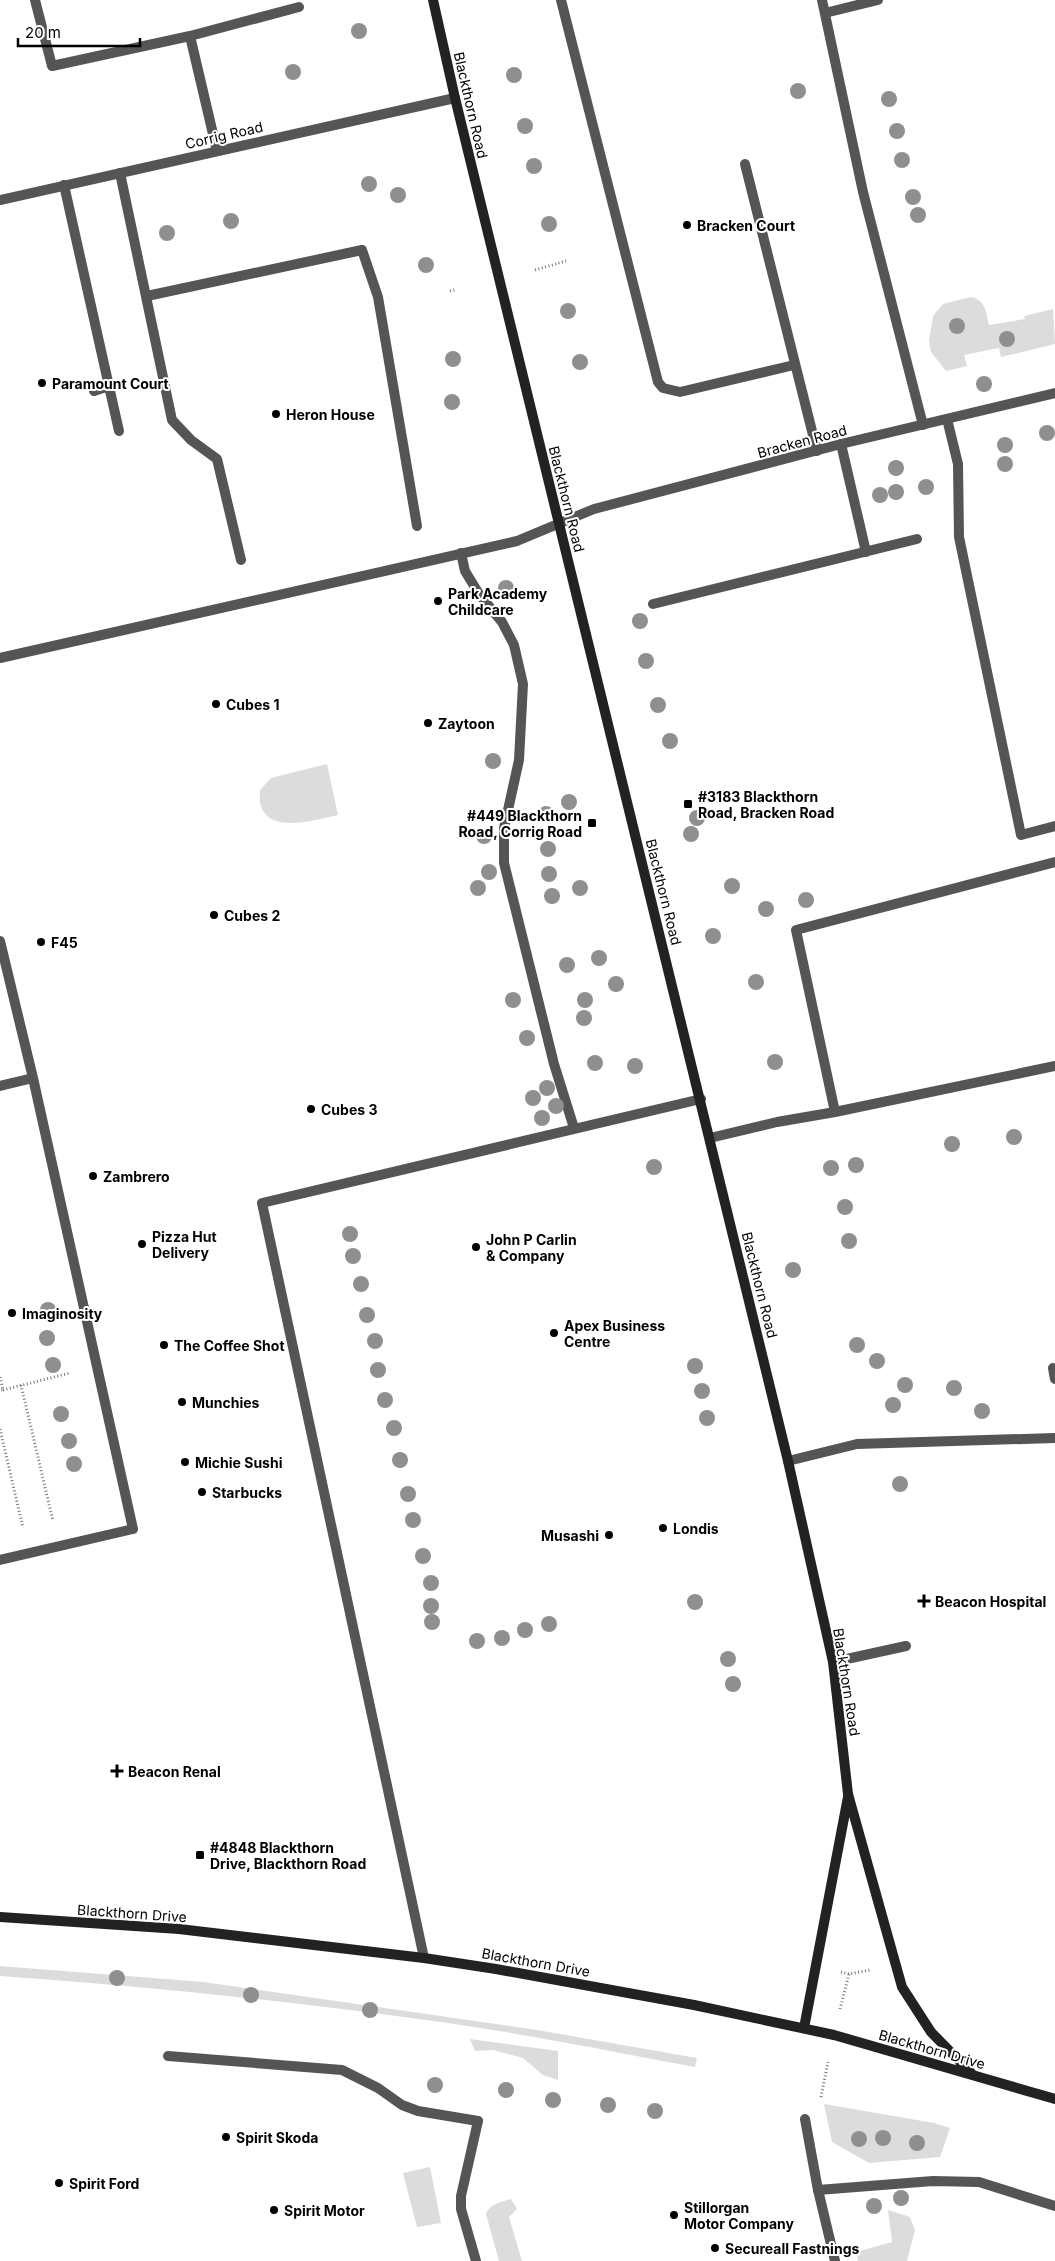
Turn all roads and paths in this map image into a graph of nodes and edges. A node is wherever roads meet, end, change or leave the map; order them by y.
1 (34, 0) edge
2 (434, 0) edge
3 (561, 0) edge
4 (822, 0) edge
5 (878, 0) edge
6 (299, 7) dead end
7 (825, 13) junction
8 (190, 36) junction
9 (455, 98) junction
10 (217, 151) junction
11 (745, 164) dead end
12 (120, 173) junction
13 (64, 186) junction
14 (0, 200) edge
15 (566, 262) dead end
16 (534, 270) dead end
17 (147, 296) junction
18 (794, 365) junction
19 (109, 386) junction
20 (94, 391) dead end
21 (1055, 393) edge
22 (947, 419) junction
23 (923, 425) junction
24 (119, 431) dead end
25 (841, 444) junction
26 (817, 451) junction
27 (559, 523) junction
28 (417, 526) dead end
29 (917, 539) dead end
30 (866, 552) junction
31 (460, 553) junction
32 (241, 560) dead end
33 (653, 604) dead end
34 (0, 658) edge
35 (1055, 826) edge
36 (1055, 862) edge
37 (0, 941) edge
38 (1055, 1066) edge
39 (33, 1078) junction
40 (0, 1086) edge
41 (701, 1098) junction
42 (835, 1112) junction
43 (574, 1128) junction
44 (710, 1138) junction
45 (97, 1367) junction
46 (1053, 1368) dead end
47 (0, 1377) edge
48 (1055, 1379) edge
49 (21, 1385) junction
50 (1, 1390) edge
51 (0, 1429) edge
52 (1055, 1438) edge
53 (788, 1461) junction
54 (58, 1546) junction
55 (29, 1553) junction
56 (0, 1560) edge
57 (906, 1646) dead end
58 (833, 1662) junction
59 (848, 1794) junction
60 (0, 1917) edge
61 (424, 1958) junction
62 (804, 2028) junction
63 (168, 2056) dead end
64 (973, 2075) junction
65 (1055, 2099) edge
66 (806, 2119) dead end
67 (818, 2190) junction
68 (1055, 2206) edge
69 (476, 2261) edge
70 (835, 2261) edge

1 - 8 street
2 - 9 street, Blackthorn Road
3 - 18 street
4 - 7 street
5 - 7 street
6 - 8 street
7 - 23 street
8 - 10 street
9 - 10 street, Corrig Road
9 - 27 street, Blackthorn Road
10 - 12 street, Corrig Road
11 - 18 street
12 - 13 street, Corrig Road
12 - 17 street
13 - 14 street, Corrig Road
13 - 19 street
15 - 16 path
17 - 28 street
17 - 32 street
18 - 26 street
19 - 20 street
19 - 24 street
21 - 22 street, Bracken Road
22 - 23 street, Bracken Road
22 - 35 street
23 - 25 street, Bracken Road
25 - 26 street, Bracken Road
25 - 30 street
26 - 27 street, Bracken Road
27 - 31 street, Bracken Road
27 - 41 street, Blackthorn Road
29 - 30 street
30 - 33 street
31 - 34 street, Bracken Road
31 - 43 street
36 - 42 street
37 - 39 street
38 - 42 street
39 - 40 street
39 - 45 street
41 - 43 street
41 - 44 street, Blackthorn Road
42 - 44 street
43 - 61 street
44 - 53 street, Blackthorn Road
45 - 49 path
45 - 54 street
46 - 48 street
47 - 50 path
49 - 50 path
49 - 54 path
51 - 55 path
52 - 53 street
53 - 58 street, Blackthorn Road
54 - 55 street
55 - 56 street
57 - 58 street
58 - 59 street, Blackthorn Road
59 - 62 street, Blackthorn Road
59 - 64 street, Blackthorn Road
60 - 61 street, Blackthorn Drive
61 - 62 street, Blackthorn Drive
62 - 64 street, Blackthorn Drive
63 - 69 street
64 - 65 street, Blackthorn Drive
66 - 67 street
67 - 68 street
67 - 70 street

